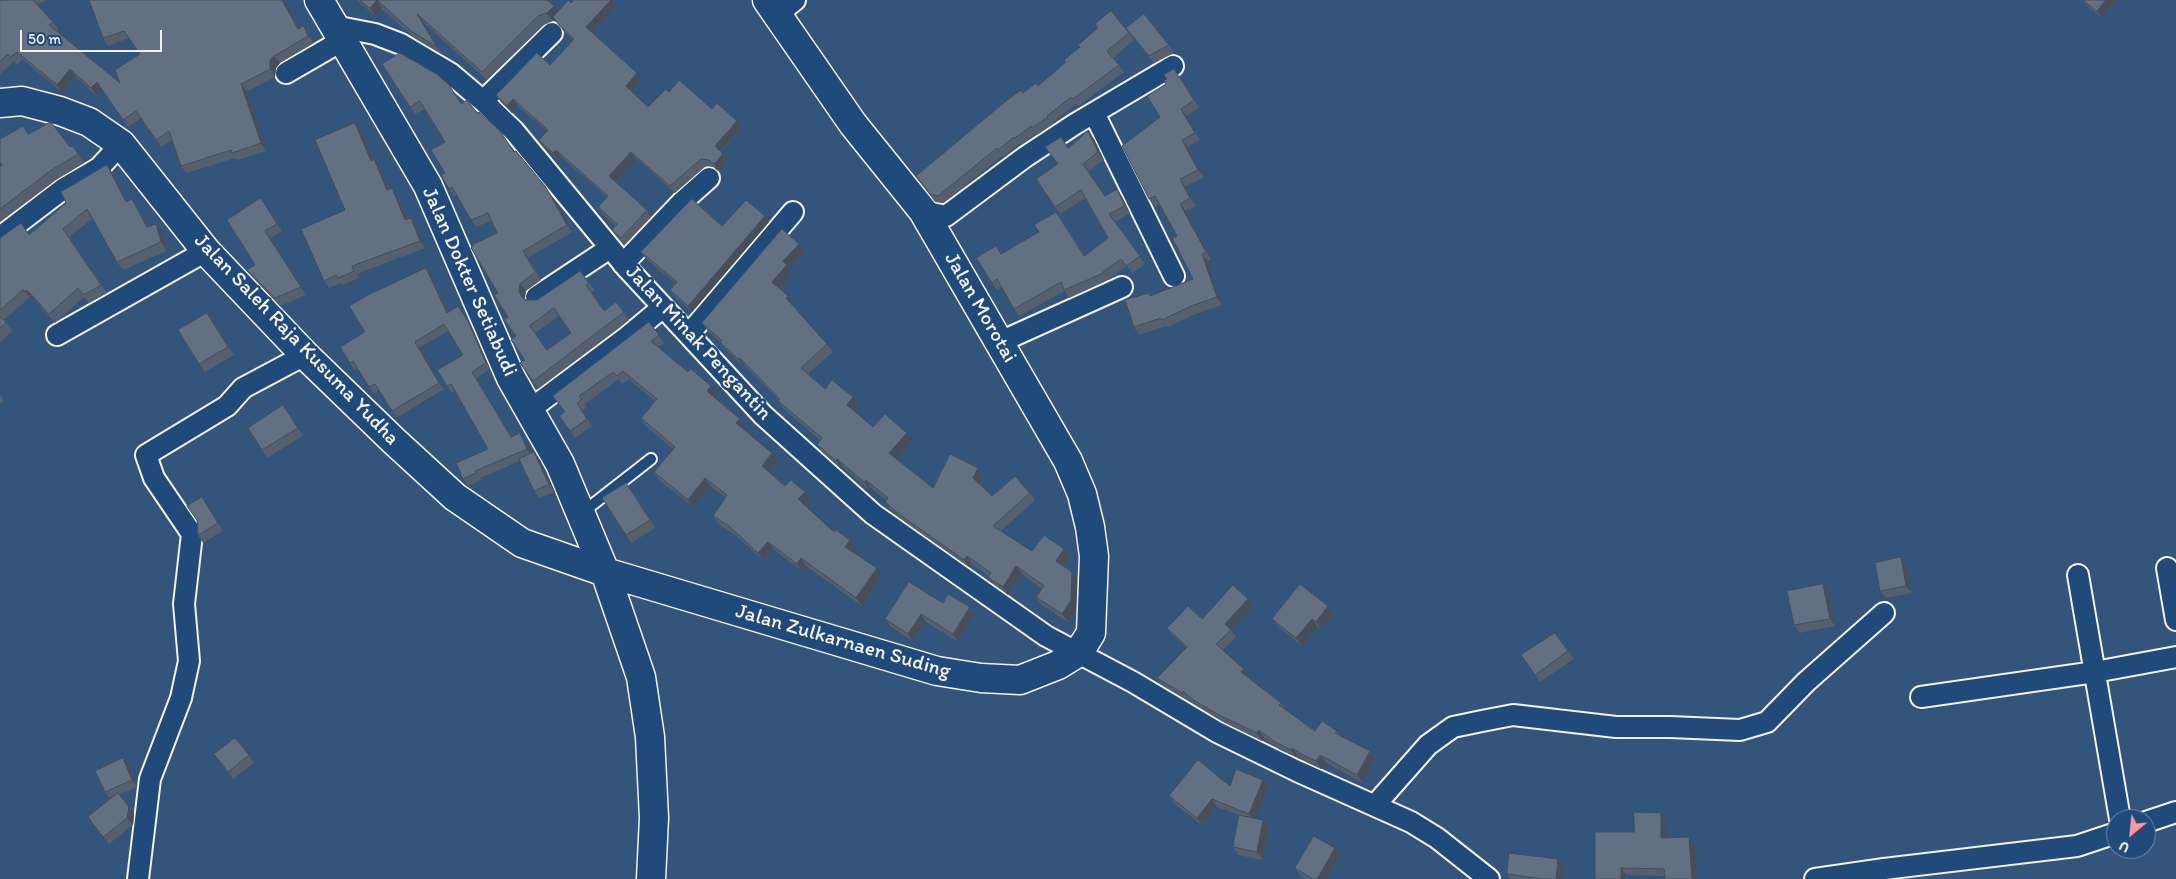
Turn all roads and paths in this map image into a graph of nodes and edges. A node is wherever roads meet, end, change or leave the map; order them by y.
1 (319, 0) edge
2 (780, 5) edge
3 (338, 33) junction
4 (552, 33) dead end
5 (1173, 66) dead end
6 (286, 73) dead end
7 (483, 101) junction
8 (0, 103) edge
9 (1094, 113) junction
10 (121, 144) junction
11 (709, 178) dead end
12 (923, 211) junction
13 (793, 212) dead end
14 (0, 237) edge
15 (610, 248) junction
16 (206, 251) junction
17 (623, 264) junction
18 (1174, 276) dead end
19 (1122, 287) dead end
20 (536, 297) dead end
21 (663, 307) junction
22 (689, 334) junction
23 (57, 335) dead end
24 (1000, 342) junction
25 (305, 355) junction
26 (540, 402) dead end
27 (651, 459) dead end
28 (582, 513) junction
29 (2166, 568) dead end
30 (605, 572) junction
31 (2078, 575) dead end
32 (1884, 613) dead end
33 (2176, 620) edge
34 (1079, 652) junction
35 (2176, 658) edge
36 (2095, 672) junction
37 (1921, 697) dead end
38 (1376, 804) junction
39 (2118, 809) edge
40 (2176, 812) edge
41 (2156, 819) edge
42 (2106, 836) edge
43 (138, 879) edge
44 (651, 879) edge
45 (1489, 879) edge
46 (1815, 879) edge

1 - 3 street, Jalan Dokter Setiabudi
2 - 12 street, Jalan Morotai
3 - 6 street
3 - 7 street, Jalan Minak Pengantin
3 - 28 street, Jalan Dokter Setiabudi
4 - 7 street
5 - 9 street
7 - 15 street, Jalan Minak Pengantin
8 - 10 street, Jalan Saleh Raja Kusuma Yudha
9 - 12 street
9 - 18 street
10 - 14 street
10 - 16 street, Jalan Saleh Raja Kusuma Yudha
11 - 17 street
12 - 24 street, Jalan Morotai
13 - 22 street
15 - 17 street, Jalan Minak Pengantin
15 - 20 street
16 - 23 street
16 - 25 street, Jalan Saleh Raja Kusuma Yudha
17 - 21 street, Jalan Minak Pengantin
19 - 24 street
21 - 22 street, Jalan Minak Pengantin
21 - 26 street
22 - 34 street, Jalan Minak Pengantin
24 - 34 street, Jalan Morotai
25 - 30 street, Jalan Saleh Raja Kusuma Yudha
25 - 43 street
27 - 28 lane
28 - 30 street, Jalan Dokter Setiabudi
29 - 33 street
30 - 34 street, Jalan Zulkarnaen Suding
30 - 44 street, Jalan Dokter Setiabudi
31 - 36 street
32 - 38 street
34 - 38 street, Jalan Minak Pengantin
35 - 36 street
36 - 37 street
36 - 39 street
38 - 45 street, Jalan Minak Pengantin
40 - 41 street
42 - 46 street

